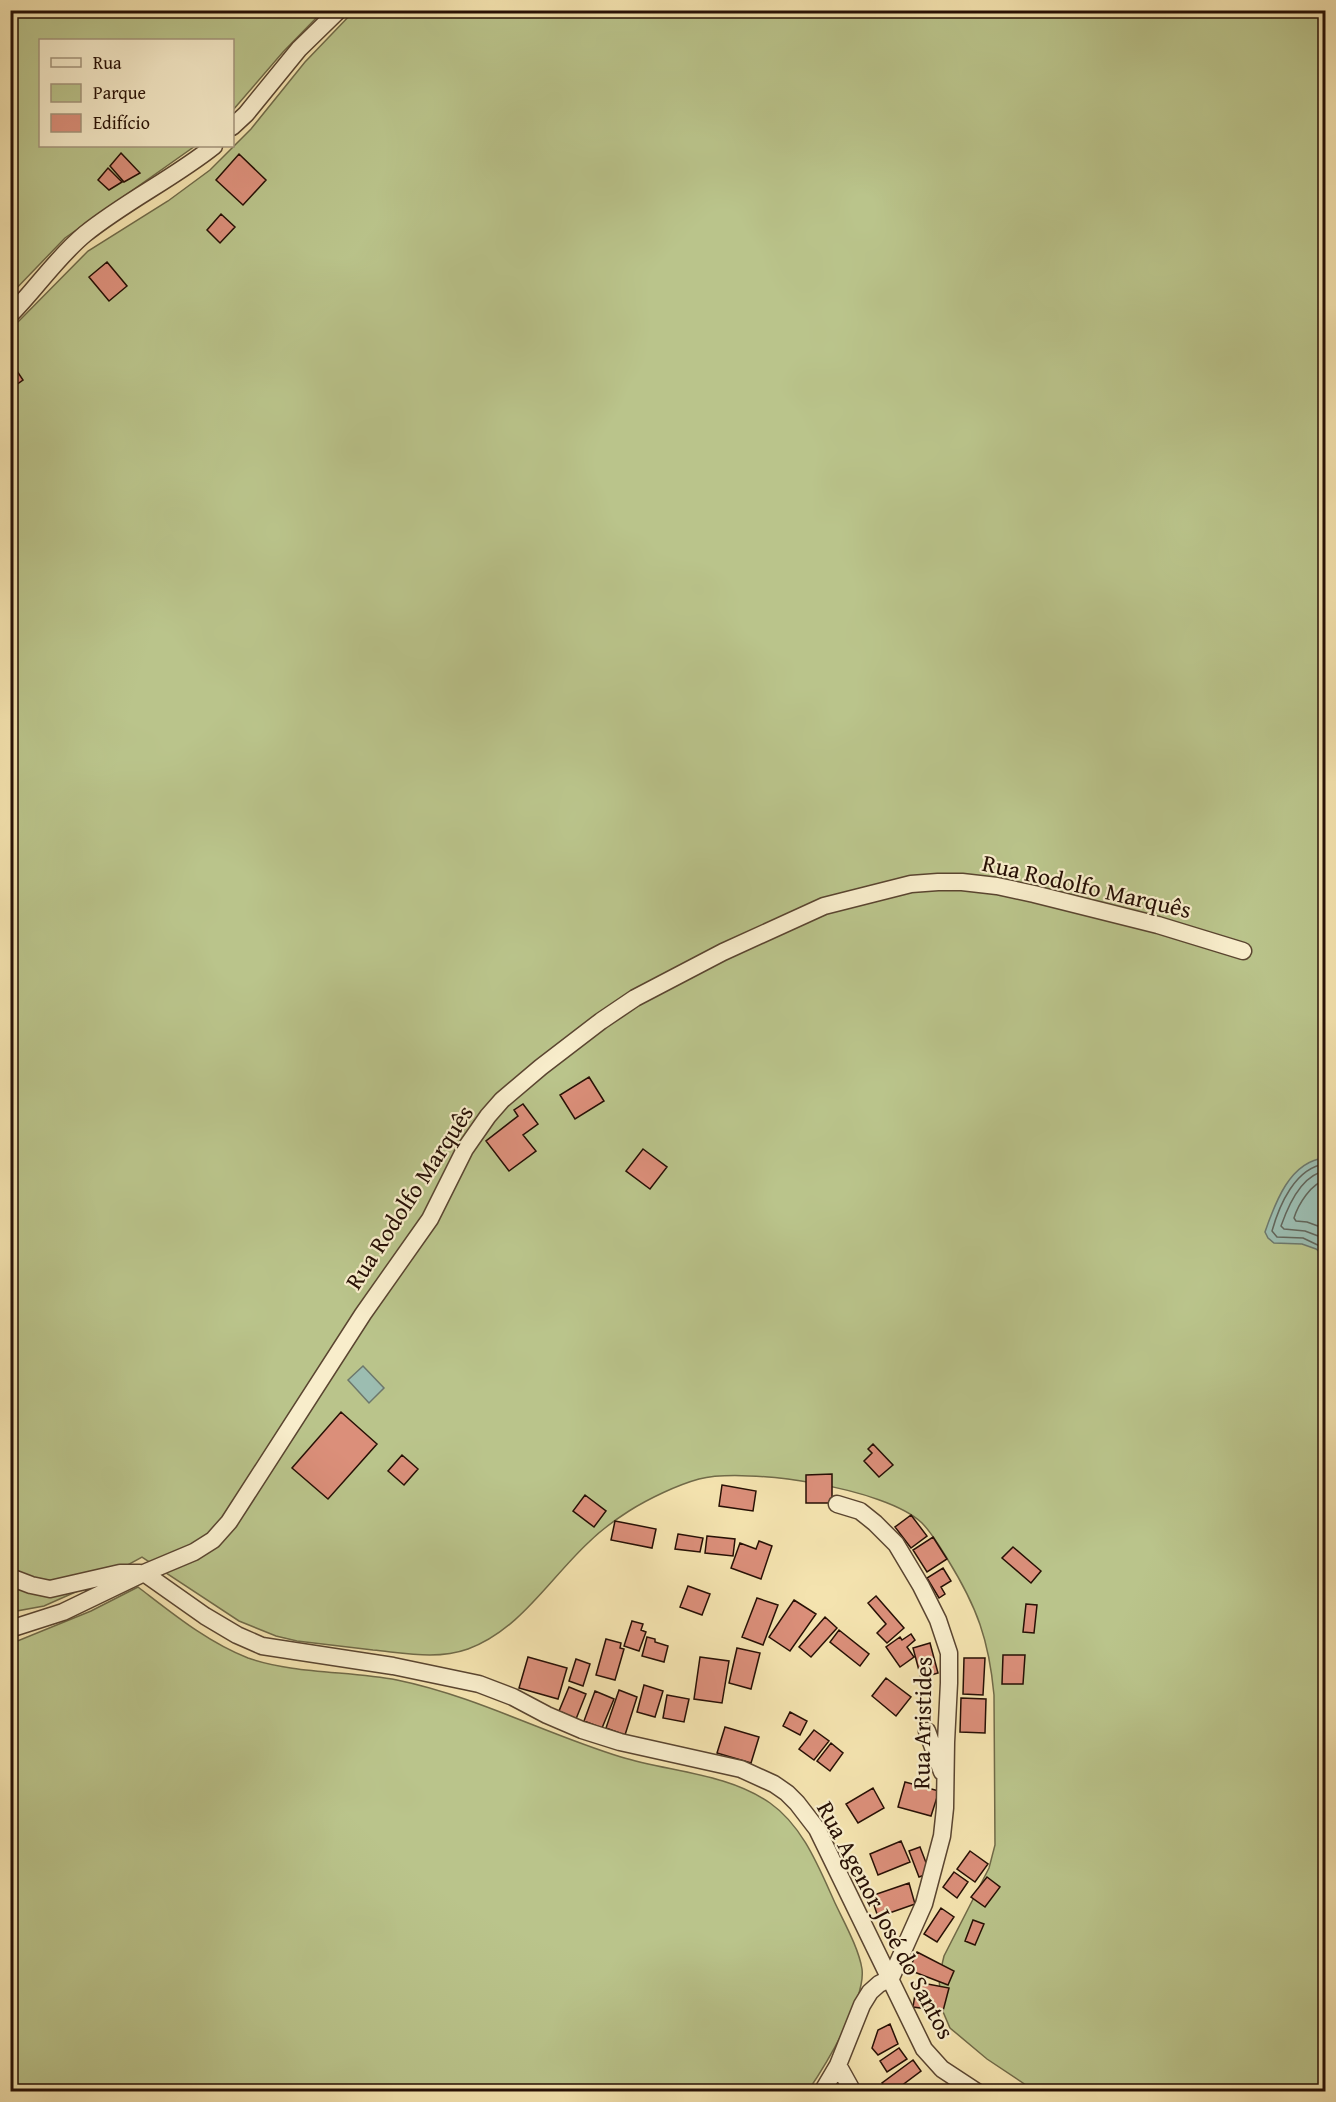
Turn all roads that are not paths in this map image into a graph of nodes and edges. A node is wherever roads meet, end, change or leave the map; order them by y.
1 (339, 10) edge
2 (234, 125) edge
3 (213, 147) edge
4 (10, 315) edge
5 (1243, 951) dead end
6 (837, 1504) dead end
7 (144, 1573) junction
8 (10, 1577) edge
9 (10, 1629) edge
10 (927, 1731) dead end
11 (945, 1782) junction
12 (891, 1978) junction
13 (837, 2065) junction
14 (822, 2091) edge
15 (853, 2091) edge
16 (977, 2091) edge

1 - 2 street
3 - 4 street
5 - 7 street, Rua Rodolfo Marquês
6 - 11 street, Rua Aristides
7 - 8 street
7 - 9 street, Rua Rodolfo Marquês
7 - 12 street, Rua Agenor José do Santos
10 - 11 street
11 - 12 street, Rua Aristides
12 - 13 street
12 - 16 street, Rua Agenor José do Santos
13 - 14 street
13 - 15 street

